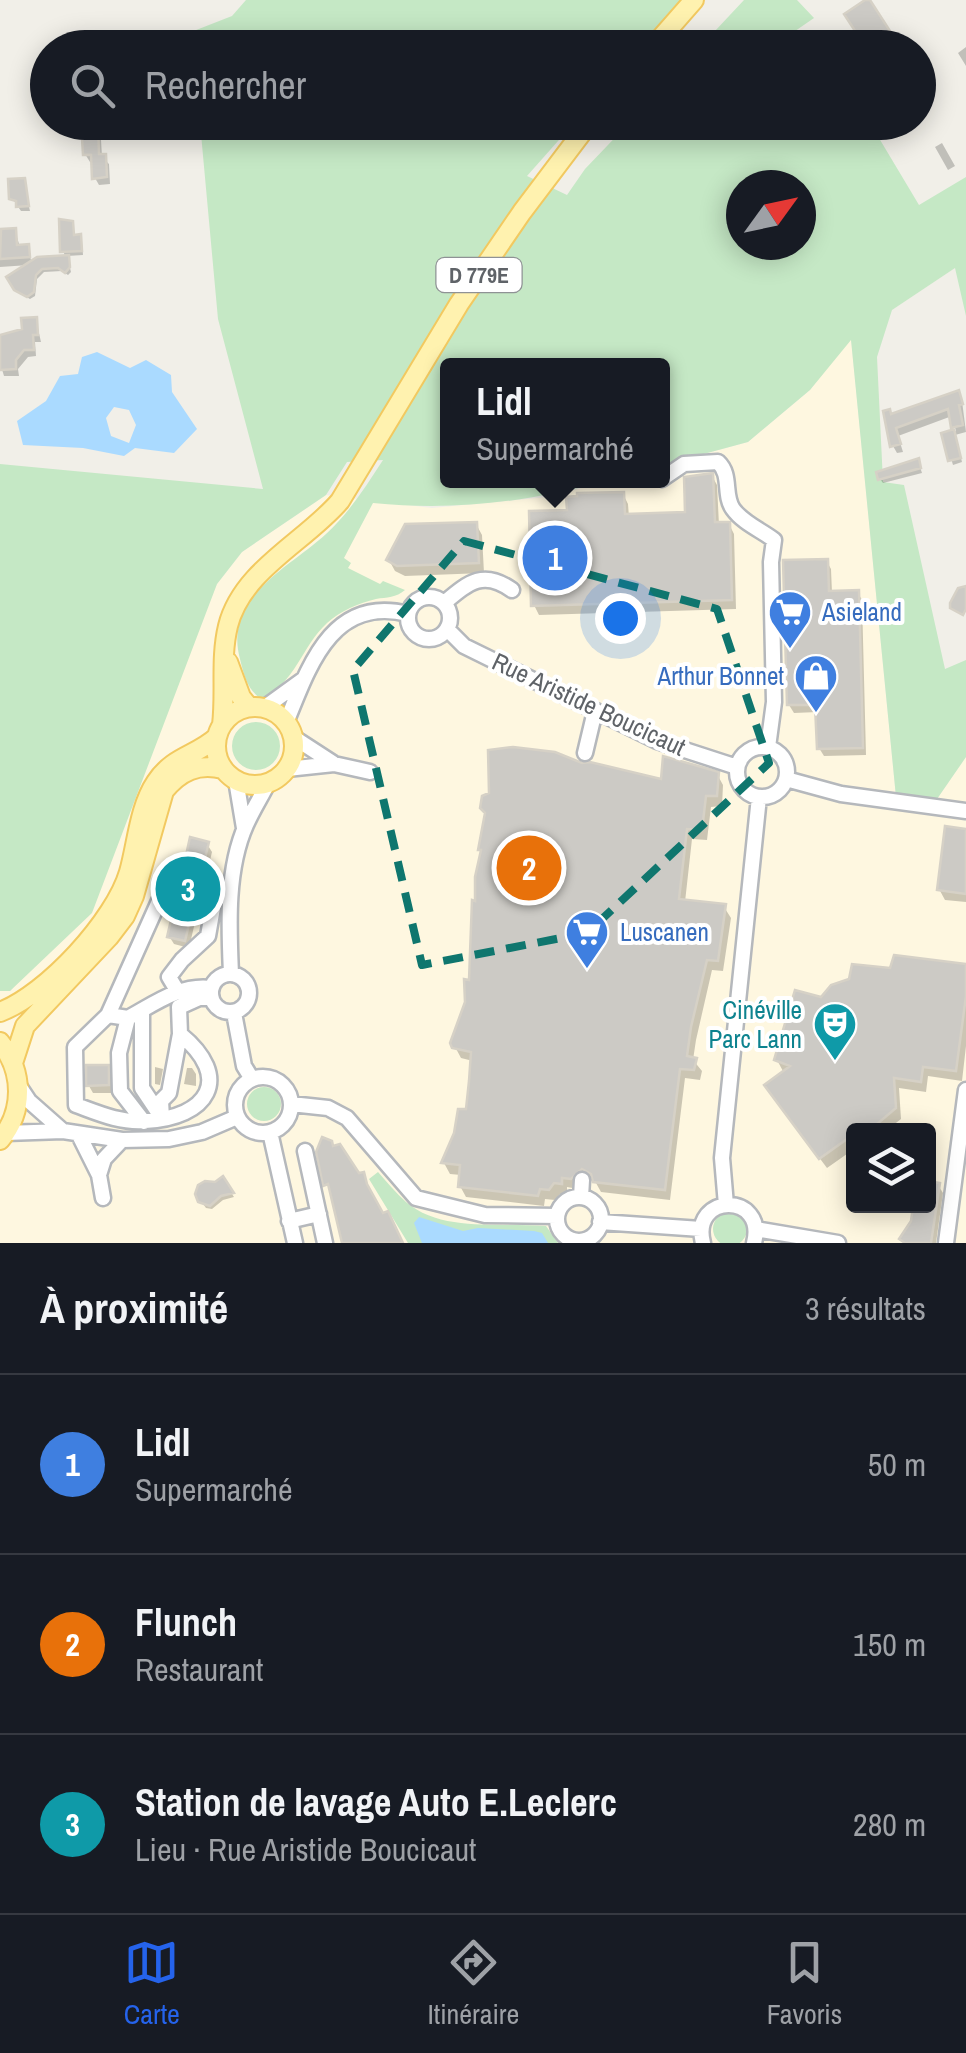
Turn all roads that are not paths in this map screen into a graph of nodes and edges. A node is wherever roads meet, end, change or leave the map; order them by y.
1 (694, 0) edge
2 (668, 30) edge
3 (576, 140) edge
4 (670, 474) edge
5 (512, 590) dead end
6 (444, 603) junction
7 (408, 614) junction
8 (447, 630) junction
9 (225, 652) junction
10 (304, 678) junction
11 (257, 708) junction
12 (595, 710) junction
13 (290, 730) junction
14 (219, 731) junction
15 (768, 747) junction
16 (585, 753) dead end
17 (334, 764) junction
18 (737, 767) junction
19 (287, 769) junction
20 (370, 772) dead end
21 (229, 774) junction
22 (786, 779) junction
23 (268, 783) junction
24 (760, 796) junction
25 (966, 811) edge
26 (244, 828) junction
27 (230, 974) junction
28 (178, 992) junction
29 (211, 993) junction
30 (142, 1010) junction
31 (0, 1012) edge
32 (234, 1012) junction
33 (108, 1014) junction
34 (128, 1018) junction
35 (180, 1034) junction
36 (0, 1042) edge
37 (12, 1062) junction
38 (252, 1078) junction
39 (19, 1086) junction
40 (966, 1090) edge
41 (291, 1104) junction
42 (162, 1118) junction
43 (238, 1118) junction
44 (144, 1122) junction
45 (63, 1131) junction
46 (270, 1132) junction
47 (79, 1135) junction
48 (3, 1136) edge
49 (122, 1140) junction
50 (305, 1151) dead end
51 (99, 1175) junction
52 (582, 1180) dead end
53 (103, 1198) dead end
54 (581, 1198) junction
55 (726, 1204) junction
56 (319, 1214) junction
57 (557, 1216) junction
58 (290, 1221) junction
59 (600, 1222) junction
60 (702, 1236) edge
61 (755, 1236) edge
62 (294, 1243) edge
63 (326, 1243) edge
64 (838, 1243) edge
65 (946, 1243) edge

1 - 2 main road
3 - 9 main road, D 779E
4 - 15 street
5 - 6 street
6 - 7 street
6 - 8 street
7 - 8 street
7 - 10 street
8 - 12 street, Rue Aristide Boucicaut
9 - 11 main road
9 - 14 main road, D 779E
10 - 11 street
10 - 13 street
11 - 13 main road
11 - 14 main road
12 - 16 street
12 - 18 street, Rue Aristide Boucicaut
13 - 17 street
13 - 19 main road
14 - 21 main road
14 - 31 main road
15 - 18 street
15 - 22 street
17 - 19 street
17 - 20 street
18 - 24 street
19 - 23 main road
21 - 23 main road
21 - 26 street
21 - 37 main road
22 - 24 street
22 - 25 street
23 - 26 street
24 - 55 street
26 - 27 street
27 - 29 street
27 - 32 street
28 - 29 street
28 - 30 street
28 - 33 street
29 - 32 street
29 - 35 street
30 - 34 street
30 - 42 street
32 - 38 street
33 - 34 street
33 - 44 street
34 - 44 street
35 - 42 street
35 - 42 street
36 - 37 main road
37 - 39 main road
38 - 41 street
38 - 43 street
39 - 45 street
39 - 48 main road
40 - 65 street
41 - 46 street
41 - 57 street
42 - 44 street
43 - 46 street
43 - 49 street
45 - 47 street
45 - 48 street
46 - 58 street
47 - 49 street
47 - 51 street
49 - 51 street
50 - 56 street
51 - 53 street
52 - 54 street
54 - 57 street
54 - 59 street
55 - 60 street
55 - 61 street
56 - 58 street
56 - 63 street
57 - 59 street
58 - 62 street
59 - 60 street
61 - 64 street

